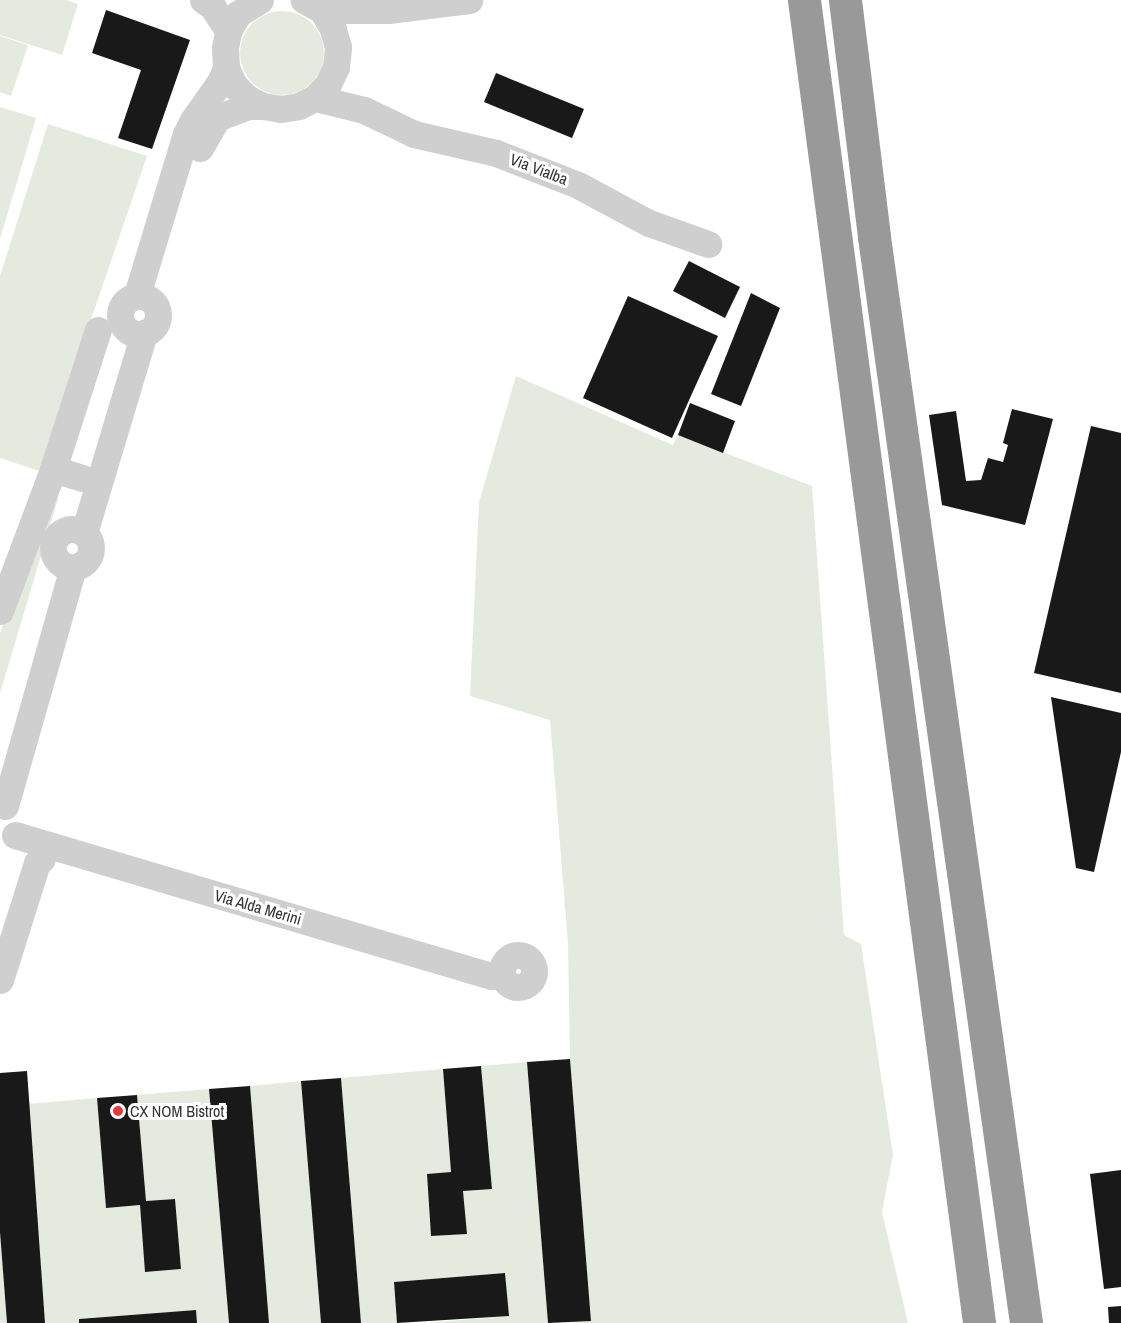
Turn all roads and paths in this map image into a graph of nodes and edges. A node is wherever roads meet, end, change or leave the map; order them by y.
1 (203, 0) edge
2 (260, 0) edge
3 (469, 0) edge
4 (804, 0) edge
5 (844, 0) edge
6 (313, 5) edge
7 (388, 10) junction
8 (228, 31) junction
9 (337, 57) junction
10 (226, 68) junction
11 (315, 98) junction
12 (263, 106) junction
13 (364, 110) junction
14 (708, 243) dead end
15 (145, 298) junction
16 (98, 330) dead end
17 (135, 332) junction
18 (53, 469) junction
19 (83, 478) junction
20 (76, 531) junction
21 (66, 565) junction
22 (0, 611) edge
23 (0, 760) edge
24 (2, 805) edge
25 (8, 844) edge
26 (42, 859) dead end
27 (501, 973) dead end
28 (0, 980) edge
29 (980, 1323) edge
30 (1026, 1323) edge

1 - 8 street
2 - 8 street
3 - 7 street
4 - 29 highway
5 - 30 highway
6 - 7 street
6 - 9 street, Via Vialba
7 - 9 street
8 - 10 street
9 - 11 street
9 - 13 street, Via Vialba
10 - 12 street
10 - 15 street
11 - 12 street
11 - 13 street, Via Vialba
12 - 15 street
13 - 14 street, Via Vialba
15 - 17 street
16 - 18 street
17 - 19 street
17 - 20 street
18 - 19 street
18 - 22 street
19 - 20 street
20 - 21 street
21 - 23 street
21 - 24 street
24 - 25 street
25 - 27 street, Via Alda Merini
26 - 28 street

